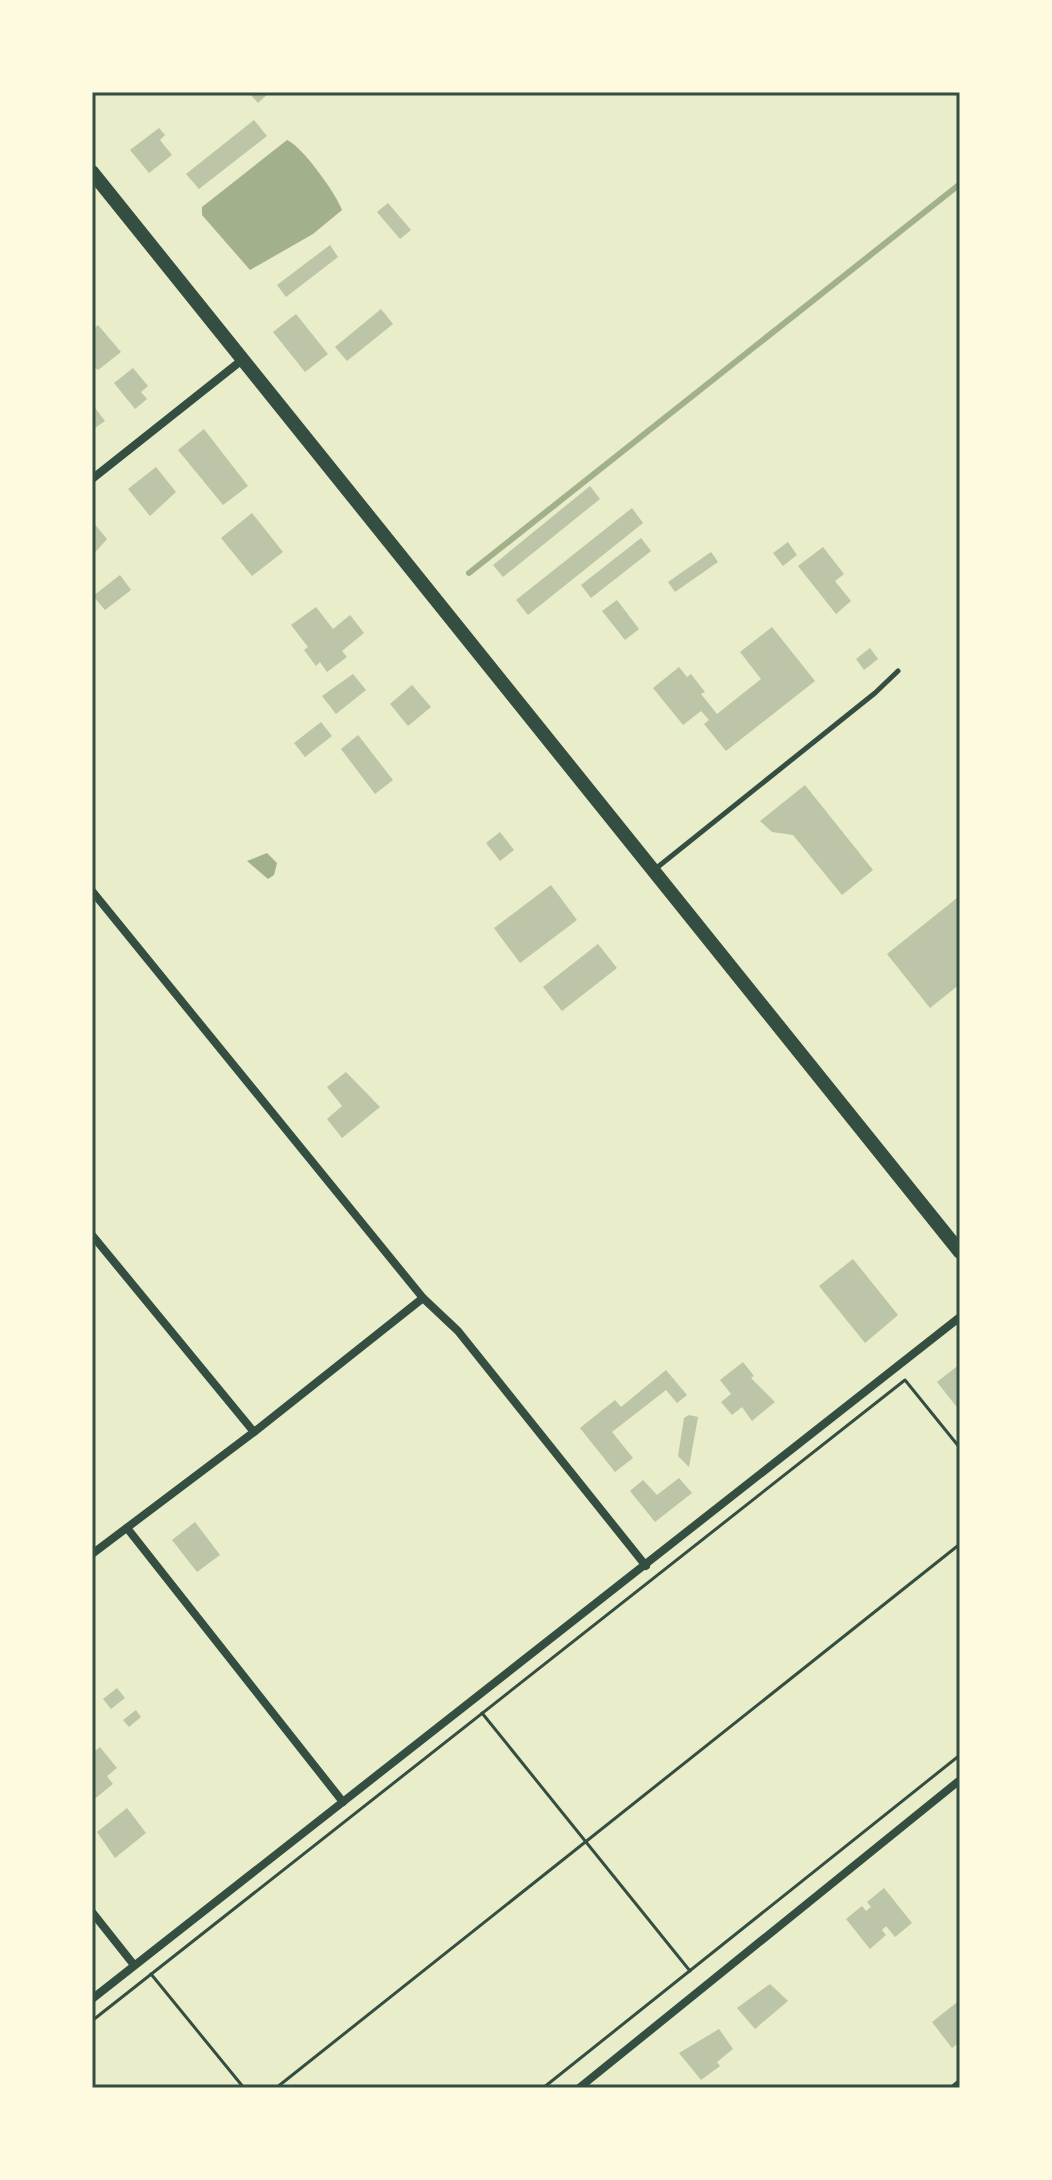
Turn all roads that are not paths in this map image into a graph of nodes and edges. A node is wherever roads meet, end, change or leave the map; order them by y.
1 (92, 172) edge
2 (242, 360) junction
3 (92, 479) edge
4 (898, 671) dead end
5 (653, 871) junction
6 (92, 891) edge
7 (92, 1235) edge
8 (960, 1252) edge
9 (423, 1298) junction
10 (960, 1317) edge
11 (254, 1432) junction
12 (127, 1528) junction
13 (92, 1554) edge
14 (646, 1566) junction
15 (960, 1780) edge
16 (343, 1802) junction
17 (92, 1912) edge
18 (134, 1965) junction
19 (92, 1999) edge
20 (960, 2083) edge
21 (579, 2088) edge
22 (954, 2088) edge

1 - 2 main road
2 - 3 street
2 - 5 main road
4 - 5 lane
5 - 8 main road
6 - 9 street
7 - 11 street
9 - 11 street
9 - 14 street
10 - 14 street
11 - 12 street
12 - 13 street
12 - 16 street
14 - 16 street
15 - 21 street
16 - 18 street
17 - 18 street
18 - 19 street
20 - 22 street

